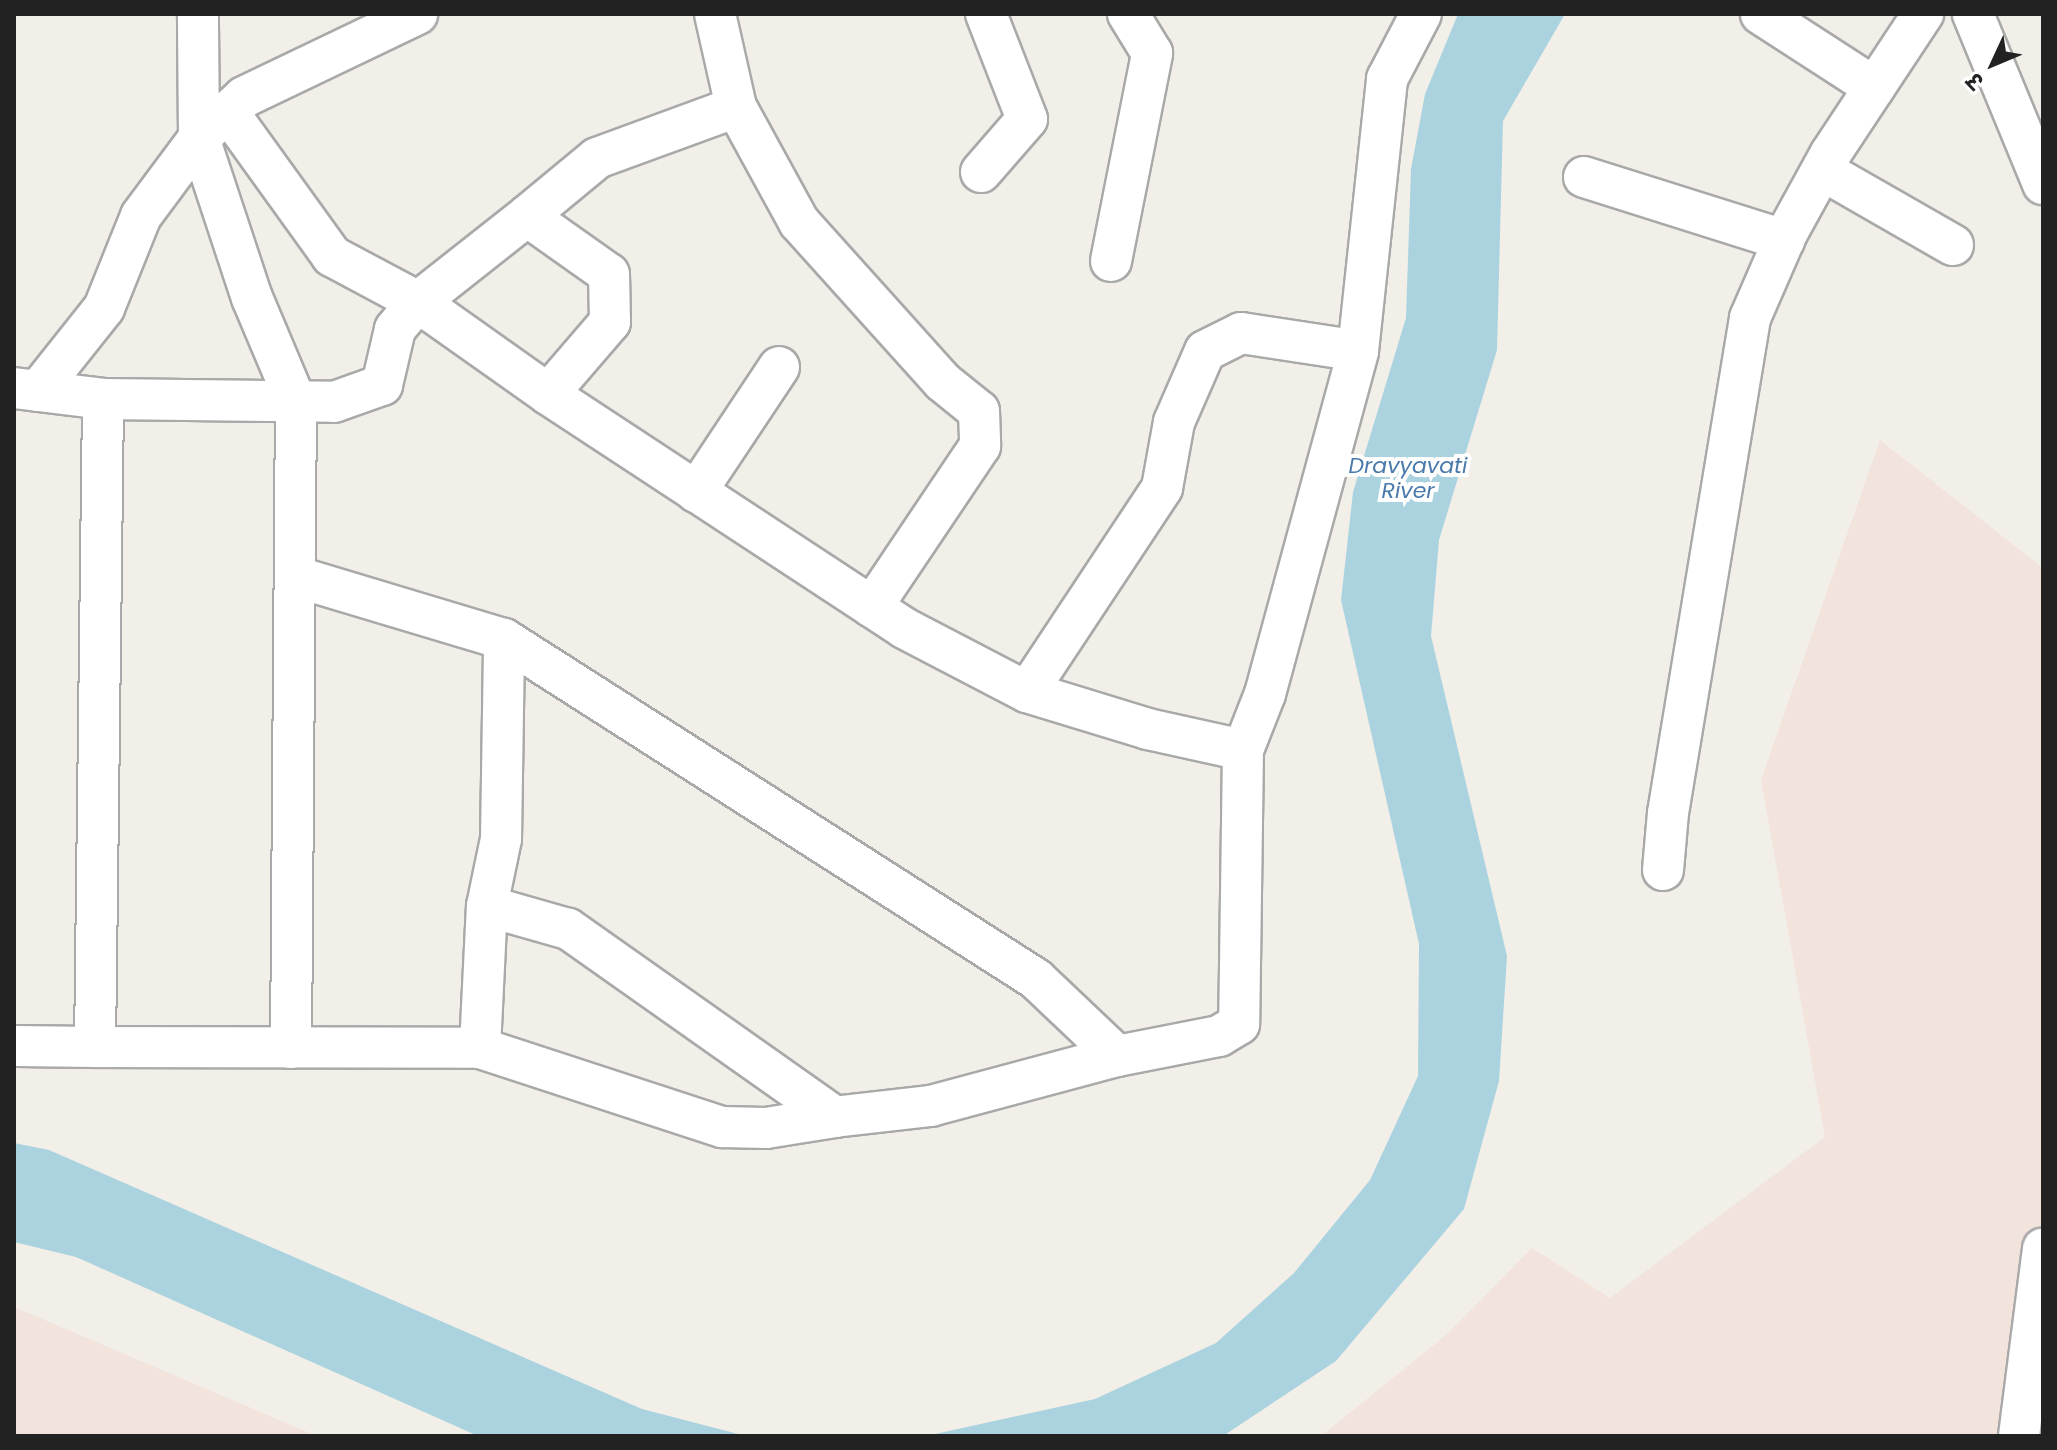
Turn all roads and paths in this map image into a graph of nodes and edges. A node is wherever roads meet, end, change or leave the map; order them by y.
1 (198, 14) edge
2 (417, 14) edge
3 (715, 14) edge
4 (986, 14) edge
5 (1128, 14) edge
6 (1421, 14) edge
7 (1761, 14) edge
8 (1923, 14) edge
9 (1973, 14) edge
10 (1874, 87) junction
11 (736, 107) junction
12 (213, 125) junction
13 (1822, 170) junction
14 (981, 172) dead end
15 (1584, 177) dead end
16 (2043, 184) edge
17 (527, 216) junction
18 (1784, 240) junction
19 (1953, 245) dead end
20 (1111, 261) dead end
21 (418, 302) junction
22 (1358, 351) junction
23 (779, 367) dead end
24 (26, 389) edge
25 (548, 394) junction
26 (103, 399) junction
27 (296, 402) junction
28 (696, 492) junction
29 (297, 577) junction
30 (872, 607) junction
31 (504, 639) junction
32 (1027, 692) junction
33 (1243, 750) junction
34 (1663, 870) dead end
35 (487, 906) junction
36 (14, 1046) edge
37 (95, 1047) junction
38 (291, 1048) junction
39 (480, 1048) junction
40 (1117, 1056) junction
41 (835, 1117) junction
42 (2043, 1249) edge
43 (2019, 1436) edge

1 - 12 street
2 - 12 street
3 - 11 street
4 - 14 street
5 - 20 street
6 - 22 street
7 - 10 street
8 - 10 street
9 - 16 street
10 - 13 street
11 - 17 street
11 - 30 street
12 - 21 street
12 - 24 street
12 - 27 street
13 - 18 street
13 - 19 street
15 - 18 street
17 - 21 street
17 - 25 street
18 - 34 street
21 - 25 street
21 - 27 street
22 - 32 street
22 - 33 street
23 - 28 street
24 - 26 street
25 - 28 street
26 - 27 street
26 - 37 street
27 - 29 street
28 - 30 street
29 - 31 street
29 - 38 street
30 - 32 street
31 - 35 street
31 - 40 street
32 - 33 street
33 - 40 street
35 - 39 street
35 - 41 street
36 - 37 street
37 - 38 street
38 - 39 street
39 - 41 street
40 - 41 street
42 - 43 street

